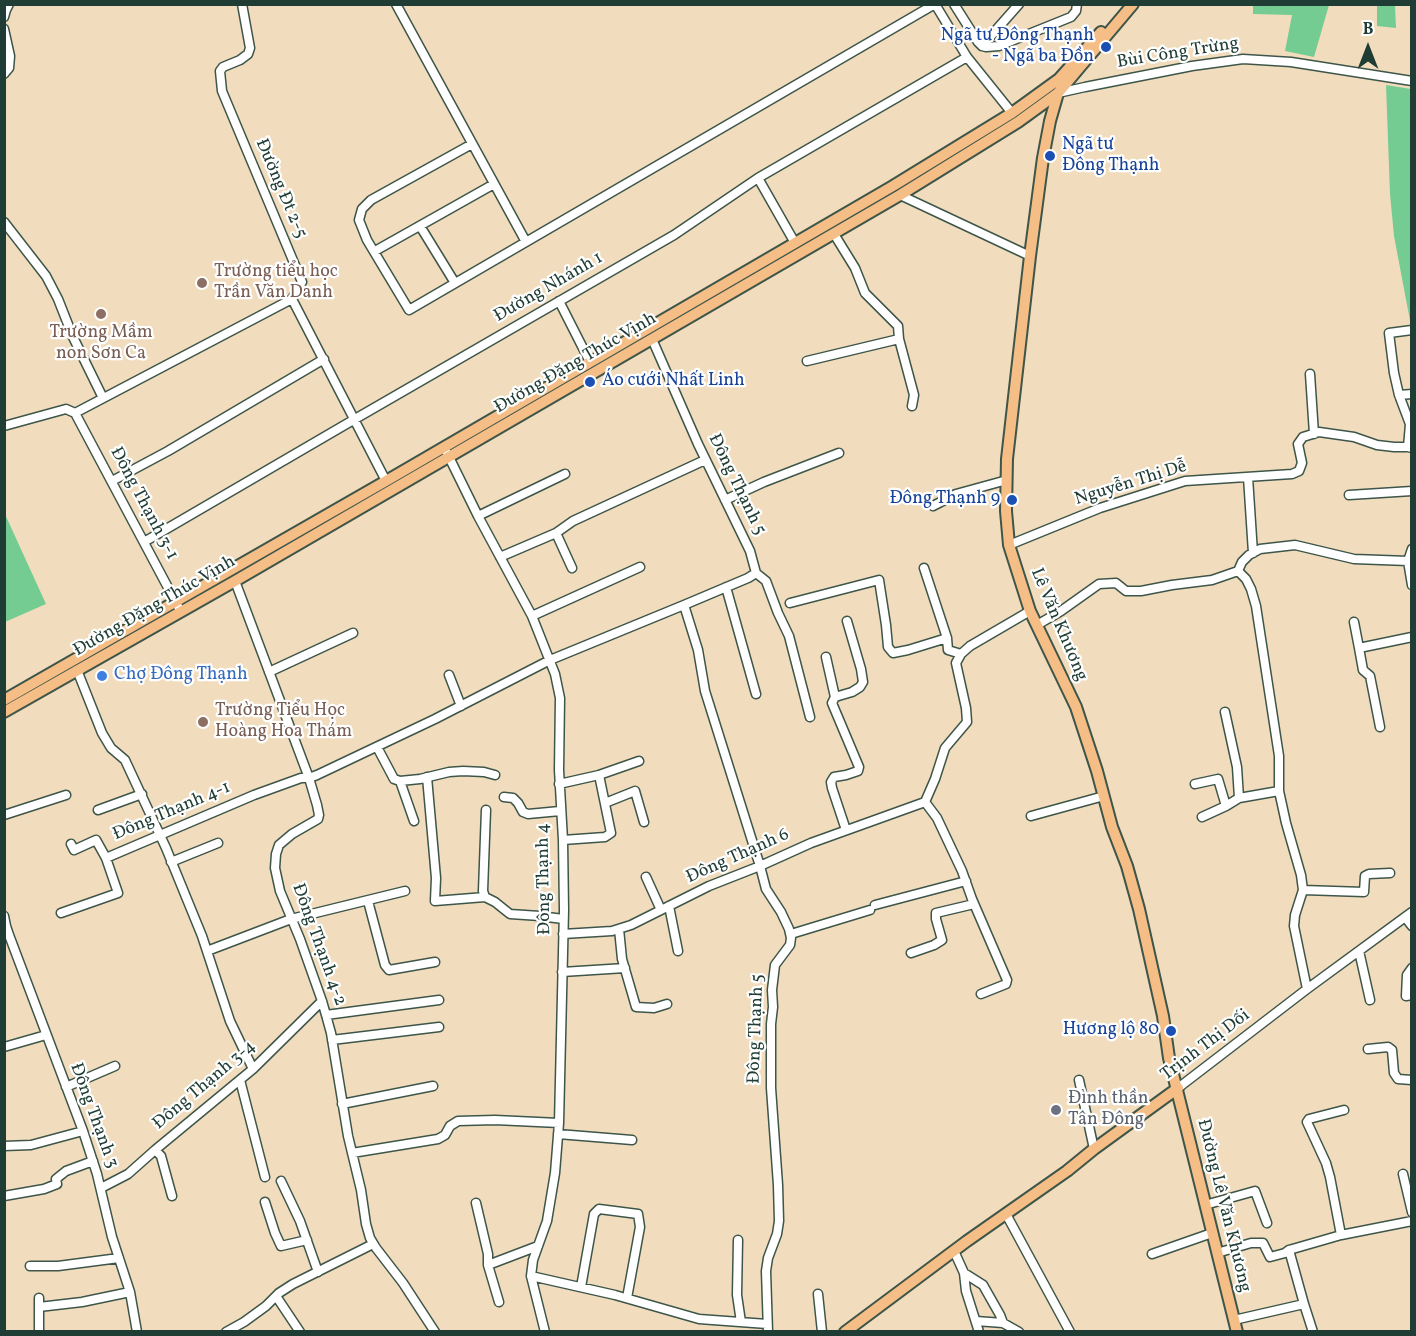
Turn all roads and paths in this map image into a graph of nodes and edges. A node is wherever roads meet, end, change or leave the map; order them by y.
1 (9, 4) edge
2 (242, 4) edge
3 (396, 4) edge
4 (935, 4) edge
5 (954, 4) edge
6 (1019, 4) edge
7 (1077, 4) edge
8 (1125, 4) edge
9 (1133, 4) edge
10 (4, 17) edge
11 (4, 29) edge
12 (982, 46) junction
13 (967, 57) junction
14 (4, 74) edge
15 (1412, 81) edge
16 (1055, 89) junction
17 (1012, 113) junction
18 (472, 144) junction
19 (758, 178) junction
20 (494, 184) junction
21 (900, 195) junction
22 (4, 222) edge
23 (420, 226) junction
24 (8, 234) edge
25 (834, 234) junction
26 (526, 242) junction
27 (795, 243) junction
28 (375, 251) junction
29 (1030, 256) junction
30 (455, 283) junction
31 (292, 299) junction
32 (559, 301) junction
33 (1412, 330) edge
34 (652, 339) junction
35 (899, 339) junction
36 (324, 359) junction
37 (807, 361) dead end
38 (590, 362) junction
39 (1310, 374) dead end
40 (1412, 394) edge
41 (1400, 395) junction
42 (103, 398) junction
43 (912, 406) dead end
44 (75, 413) junction
45 (355, 419) junction
46 (4, 426) edge
47 (1314, 434) junction
48 (1410, 448) edge
49 (446, 452) junction
50 (839, 453) dead end
51 (705, 460) junction
52 (565, 474) dead end
53 (1248, 477) junction
54 (1007, 480) junction
55 (386, 481) junction
56 (112, 482) junction
57 (1412, 491) edge
58 (1348, 495) dead end
59 (725, 500) junction
60 (933, 506) dead end
61 (478, 516) junction
62 (556, 533) junction
63 (144, 542) junction
64 (1009, 545) junction
65 (1412, 549) edge
66 (1253, 553) junction
67 (500, 557) junction
68 (1408, 561) junction
69 (640, 567) dead end
70 (572, 568) dead end
71 (924, 568) dead end
72 (1238, 571) junction
73 (756, 573) junction
74 (235, 581) junction
75 (1412, 585) edge
76 (726, 587) junction
77 (790, 603) dead end
78 (684, 605) junction
79 (178, 607) junction
80 (1030, 611) junction
81 (532, 616) junction
82 (847, 621) dead end
83 (1354, 622) dead end
84 (1037, 625) junction
85 (353, 633) dead end
86 (947, 638) junction
87 (1412, 638) edge
88 (1359, 648) junction
89 (961, 654) junction
90 (826, 657) dead end
91 (550, 660) junction
92 (77, 670) junction
93 (269, 672) junction
94 (449, 675) dead end
95 (756, 694) dead end
96 (835, 698) junction
97 (4, 700) edge
98 (461, 706) junction
99 (4, 712) edge
100 (1225, 712) dead end
101 (810, 717) dead end
102 (1380, 727) dead end
103 (377, 747) junction
104 (639, 761) dead end
105 (495, 775) dead end
106 (599, 775) junction
107 (427, 777) junction
108 (309, 778) junction
109 (400, 781) junction
110 (559, 784) junction
111 (1195, 784) dead end
112 (1279, 791) junction
113 (142, 794) junction
114 (66, 795) dead end
115 (1104, 796) junction
116 (504, 797) dead end
117 (1239, 798) junction
118 (925, 802) junction
119 (604, 803) junction
120 (1226, 806) junction
121 (98, 810) dead end
122 (486, 810) dead end
123 (560, 811) junction
124 (4, 815) edge
125 (1031, 816) dead end
126 (1202, 818) dead end
127 (414, 821) dead end
128 (644, 822) dead end
129 (846, 830) junction
130 (160, 834) junction
131 (563, 840) junction
132 (218, 843) dead end
133 (71, 844) dead end
134 (106, 858) junction
135 (171, 862) junction
136 (760, 866) junction
137 (1390, 873) dead end
138 (646, 878) dead end
139 (966, 881) junction
140 (1303, 890) junction
141 (405, 891) dead end
142 (485, 897) junction
143 (369, 901) junction
144 (974, 904) junction
145 (665, 908) junction
146 (61, 913) dead end
147 (1408, 915) edge
148 (4, 916) edge
149 (291, 919) junction
150 (563, 919) junction
151 (1412, 926) edge
152 (619, 929) junction
153 (563, 934) junction
154 (791, 934) junction
155 (7, 936) edge
156 (207, 951) junction
157 (678, 951) dead end
158 (1359, 951) junction
159 (911, 953) dead end
160 (435, 962) dead end
161 (624, 968) junction
162 (1412, 968) edge
163 (562, 972) junction
164 (1307, 989) junction
165 (981, 994) dead end
166 (1412, 995) edge
167 (439, 999) dead end
168 (1370, 1000) dead end
169 (322, 1001) junction
170 (667, 1004) dead end
171 (326, 1015) junction
172 (439, 1027) dead end
173 (46, 1035) junction
174 (332, 1040) junction
175 (4, 1047) edge
176 (1368, 1049) dead end
177 (116, 1066) dead end
178 (253, 1069) junction
179 (240, 1080) junction
180 (1079, 1080) dead end
181 (1412, 1080) edge
182 (433, 1086) dead end
183 (66, 1087) junction
184 (1178, 1088) junction
185 (342, 1104) junction
186 (1344, 1110) dead end
187 (559, 1123) junction
188 (83, 1131) junction
189 (558, 1134) junction
190 (632, 1140) dead end
191 (4, 1146) edge
192 (155, 1149) junction
193 (1094, 1149) junction
194 (352, 1153) junction
195 (93, 1161) junction
196 (1403, 1174) dead end
197 (265, 1177) dead end
198 (281, 1181) dead end
199 (101, 1188) junction
200 (4, 1196) edge
201 (172, 1196) dead end
202 (265, 1202) dead end
203 (476, 1203) dead end
204 (1205, 1205) junction
205 (1412, 1212) edge
206 (1006, 1214) junction
207 (1412, 1221) edge
208 (1267, 1223) dead end
209 (1212, 1233) junction
210 (1341, 1235) junction
211 (307, 1240) junction
212 (738, 1240) dead end
213 (374, 1244) junction
214 (538, 1246) junction
215 (1289, 1250) junction
216 (954, 1251) junction
217 (1217, 1253) junction
218 (1152, 1254) dead end
219 (119, 1258) junction
220 (488, 1265) junction
221 (30, 1266) dead end
222 (318, 1272) junction
223 (963, 1273) junction
224 (531, 1276) junction
225 (581, 1287) junction
226 (130, 1292) junction
227 (818, 1294) dead end
228 (276, 1296) junction
229 (627, 1298) junction
230 (500, 1302) dead end
231 (1304, 1304) junction
232 (976, 1321) junction
233 (741, 1322) junction
234 (1003, 1323) junction
235 (1236, 1326) edge
236 (767, 1328) edge
237 (39, 1332) edge
238 (137, 1332) edge
239 (226, 1332) edge
240 (300, 1332) edge
241 (435, 1332) edge
242 (545, 1332) edge
243 (822, 1332) edge
244 (845, 1332) edge
245 (979, 1332) edge
246 (1019, 1332) edge
247 (1070, 1332) edge
248 (1313, 1332) edge

1 - 10 street
2 - 31 street, Đường Đt 2-5
3 - 18 street
4 - 13 street
4 - 26 street
5 - 12 street
6 - 12 street
7 - 12 street
8 - 16 main road, Đường Đặng Thúc Vịnh
9 - 16 main road, Đường Đặng Thúc Vịnh
11 - 14 street
13 - 17 street
13 - 19 street, Đường Nhánh 1
15 - 16 street, Bùi Công Trừng
16 - 17 main road, Đường Đặng Thúc Vịnh
16 - 21 main road, Đường Đặng Thúc Vịnh
16 - 29 main road, Lê Văn Khương
17 - 27 main road, Đường Đặng Thúc Vịnh
18 - 20 street
18 - 28 street
19 - 27 street
19 - 32 street, Đường Nhánh 1
20 - 23 street
20 - 26 street
21 - 25 main road, Đường Đặng Thúc Vịnh
21 - 29 street
22 - 24 street
23 - 28 street
23 - 30 street
24 - 42 street
25 - 34 main road, Đường Đặng Thúc Vịnh
25 - 35 street
26 - 30 street
27 - 38 main road, Đường Đặng Thúc Vịnh
28 - 30 street
29 - 54 main road, Lê Văn Khương
31 - 36 street
31 - 42 street
32 - 38 street
32 - 45 street, Đường Nhánh 1
33 - 41 street
34 - 49 main road, Đường Đặng Thúc Vịnh
34 - 51 street, Đông Thạnh 5
35 - 37 street
35 - 43 street
36 - 45 street
36 - 56 street
38 - 49 main road, Đường Đặng Thúc Vịnh
39 - 47 street
40 - 41 street
41 - 48 street
42 - 44 street
44 - 46 street
44 - 56 street, Đông Thạnh 3-1
45 - 55 street
45 - 63 street, Đường Nhánh 1
47 - 48 street
47 - 53 street, Nguyễn Thị Dễ
49 - 55 main road, Đường Đặng Thúc Vịnh
49 - 61 street, Đông Thạnh 4
49 - 74 main road, Đường Đặng Thúc Vịnh
50 - 59 street
51 - 59 street, Đông Thạnh 5
51 - 62 street
52 - 61 street
53 - 64 street, Nguyễn Thị Dễ
53 - 66 street
54 - 60 street
54 - 64 main road, Lê Văn Khương
55 - 79 main road, Đường Đặng Thúc Vịnh
56 - 63 street, Đông Thạnh 3-1
57 - 58 street
59 - 73 street, Đông Thạnh 5
61 - 67 street, Đông Thạnh 4
62 - 67 street
62 - 70 street
63 - 79 street, Đông Thạnh 3-1
64 - 80 main road, Lê Văn Khương
65 - 68 street
66 - 68 street
66 - 72 street
67 - 81 street, Đông Thạnh 4
68 - 75 street
69 - 81 street
71 - 86 street
72 - 84 street
72 - 112 street
73 - 76 street
73 - 101 street, Đông Thạnh 5
74 - 79 main road, Đường Đặng Thúc Vịnh
74 - 93 street, Đông Thạnh 4-2
76 - 78 street
76 - 95 street
77 - 86 street
78 - 91 street
78 - 136 street
79 - 92 main road, Đường Đặng Thúc Vịnh
79 - 97 main road, Đường Đặng Thúc Vịnh
80 - 84 main road, Lê Văn Khương
80 - 89 street
81 - 91 street, Đông Thạnh 4
82 - 96 street
83 - 88 street
84 - 115 main road, Lê Văn Khương
85 - 93 street
86 - 89 street
87 - 88 street
88 - 102 street
89 - 118 street
90 - 96 street
91 - 98 street, Đông Thạnh 4-1
91 - 110 street, Đông Thạnh 4
92 - 99 main road, Đường Đặng Thúc Vịnh
92 - 113 street
93 - 108 street, Đông Thạnh 4-2
94 - 98 street
96 - 129 street
98 - 103 street, Đông Thạnh 4-1
100 - 117 street
103 - 108 street, Đông Thạnh 4-1
103 - 109 street
104 - 106 street
105 - 107 street
106 - 110 street
106 - 119 street
107 - 109 street
107 - 142 street
108 - 130 street, Đông Thạnh 4-1
108 - 149 street, Đông Thạnh 4-2
109 - 127 street
110 - 123 street, Đông Thạnh 4
111 - 120 street
112 - 117 street
112 - 140 street
113 - 121 street
113 - 130 street
114 - 124 street
115 - 125 street
115 - 184 main road, Lê Văn Khương
116 - 123 street
117 - 120 street
118 - 129 street, Đông Thạnh 6
118 - 139 street
119 - 128 street
119 - 131 street
120 - 126 street
122 - 142 street
123 - 131 street, Đông Thạnh 4
129 - 136 street, Đông Thạnh 6
130 - 134 street, Đông Thạnh 4-1
130 - 135 street
131 - 150 street, Đông Thạnh 4
132 - 135 street
133 - 134 street
134 - 146 street, Đông Thạnh 4-1
135 - 156 street
136 - 145 street, Đông Thạnh 6
136 - 154 street
137 - 140 street
138 - 145 street
139 - 144 street
139 - 154 street
140 - 164 street
141 - 143 street
142 - 150 street
143 - 149 street
143 - 160 street
144 - 159 street
144 - 165 street
145 - 152 street, Đông Thạnh 6
145 - 157 street
147 - 151 street
147 - 158 street, Trịnh Thị Dối
148 - 155 street, Đông Thạnh 3
149 - 156 street
149 - 169 street, Đông Thạnh 4-2
150 - 153 street, Đông Thạnh 4
152 - 153 street, Đông Thạnh 6
152 - 161 street
153 - 163 street, Đông Thạnh 4
154 - 236 street, Đông Thạnh 5
155 - 173 street, Đông Thạnh 3
156 - 178 street
158 - 164 street, Trịnh Thị Dối
158 - 168 street
161 - 163 street
161 - 170 street
162 - 166 street
163 - 187 street, Đông Thạnh 4
164 - 184 street, Trịnh Thị Dối
167 - 171 street
169 - 171 street, Đông Thạnh 4-2
169 - 178 street, Đông Thạnh 3-4
171 - 174 street, Đông Thạnh 4-2
172 - 174 street
173 - 175 street
173 - 183 street, Đông Thạnh 3
174 - 185 street, Đông Thạnh 4-2
176 - 181 street
177 - 183 street
178 - 179 street, Đông Thạnh 3-4
179 - 192 street, Đông Thạnh 3-4
179 - 197 street
180 - 193 street
182 - 185 street
183 - 188 street, Đông Thạnh 3
184 - 193 main road, Trịnh Thị Dối
184 - 204 main road, Đường Lê Văn Khương
185 - 194 street, Đông Thạnh 4-2
186 - 210 street
187 - 189 street, Đông Thạnh 4
187 - 194 street
188 - 191 street
188 - 195 street, Đông Thạnh 3
189 - 190 street
189 - 214 street, Đông Thạnh 4
192 - 199 street, Đông Thạnh 3-4
192 - 201 street
193 - 206 main road, Trịnh Thị Dối
194 - 213 street, Đông Thạnh 4-2
195 - 199 street, Đông Thạnh 3
195 - 200 street
196 - 205 street
198 - 211 street
199 - 219 street, Đông Thạnh 3
202 - 211 street
203 - 220 street
204 - 208 street
204 - 209 main road, Đường Lê Văn Khương
206 - 216 main road, Trịnh Thị Dối
206 - 247 street
207 - 210 street
209 - 217 main road, Đường Lê Văn Khương
209 - 218 street
210 - 215 street
211 - 222 street
212 - 233 street
213 - 222 street
213 - 241 street, Đông Thạnh 4-2
214 - 220 street
214 - 224 street, Đông Thạnh 4
215 - 217 street
215 - 231 street
216 - 223 street
216 - 244 main road, Trịnh Thị Dối
217 - 235 main road, Đường Lê Văn Khương
219 - 221 street
219 - 226 street, Đông Thạnh 3
220 - 230 street
222 - 228 street
223 - 232 street
223 - 234 street
224 - 225 street
224 - 242 street, Đông Thạnh 4
225 - 229 street
225 - 229 street
226 - 237 street
226 - 238 street, Đông Thạnh 3
227 - 243 street
228 - 239 street
228 - 240 street
229 - 233 street
231 - 235 street
231 - 248 street
232 - 234 street
232 - 245 street
233 - 236 street
234 - 246 street

